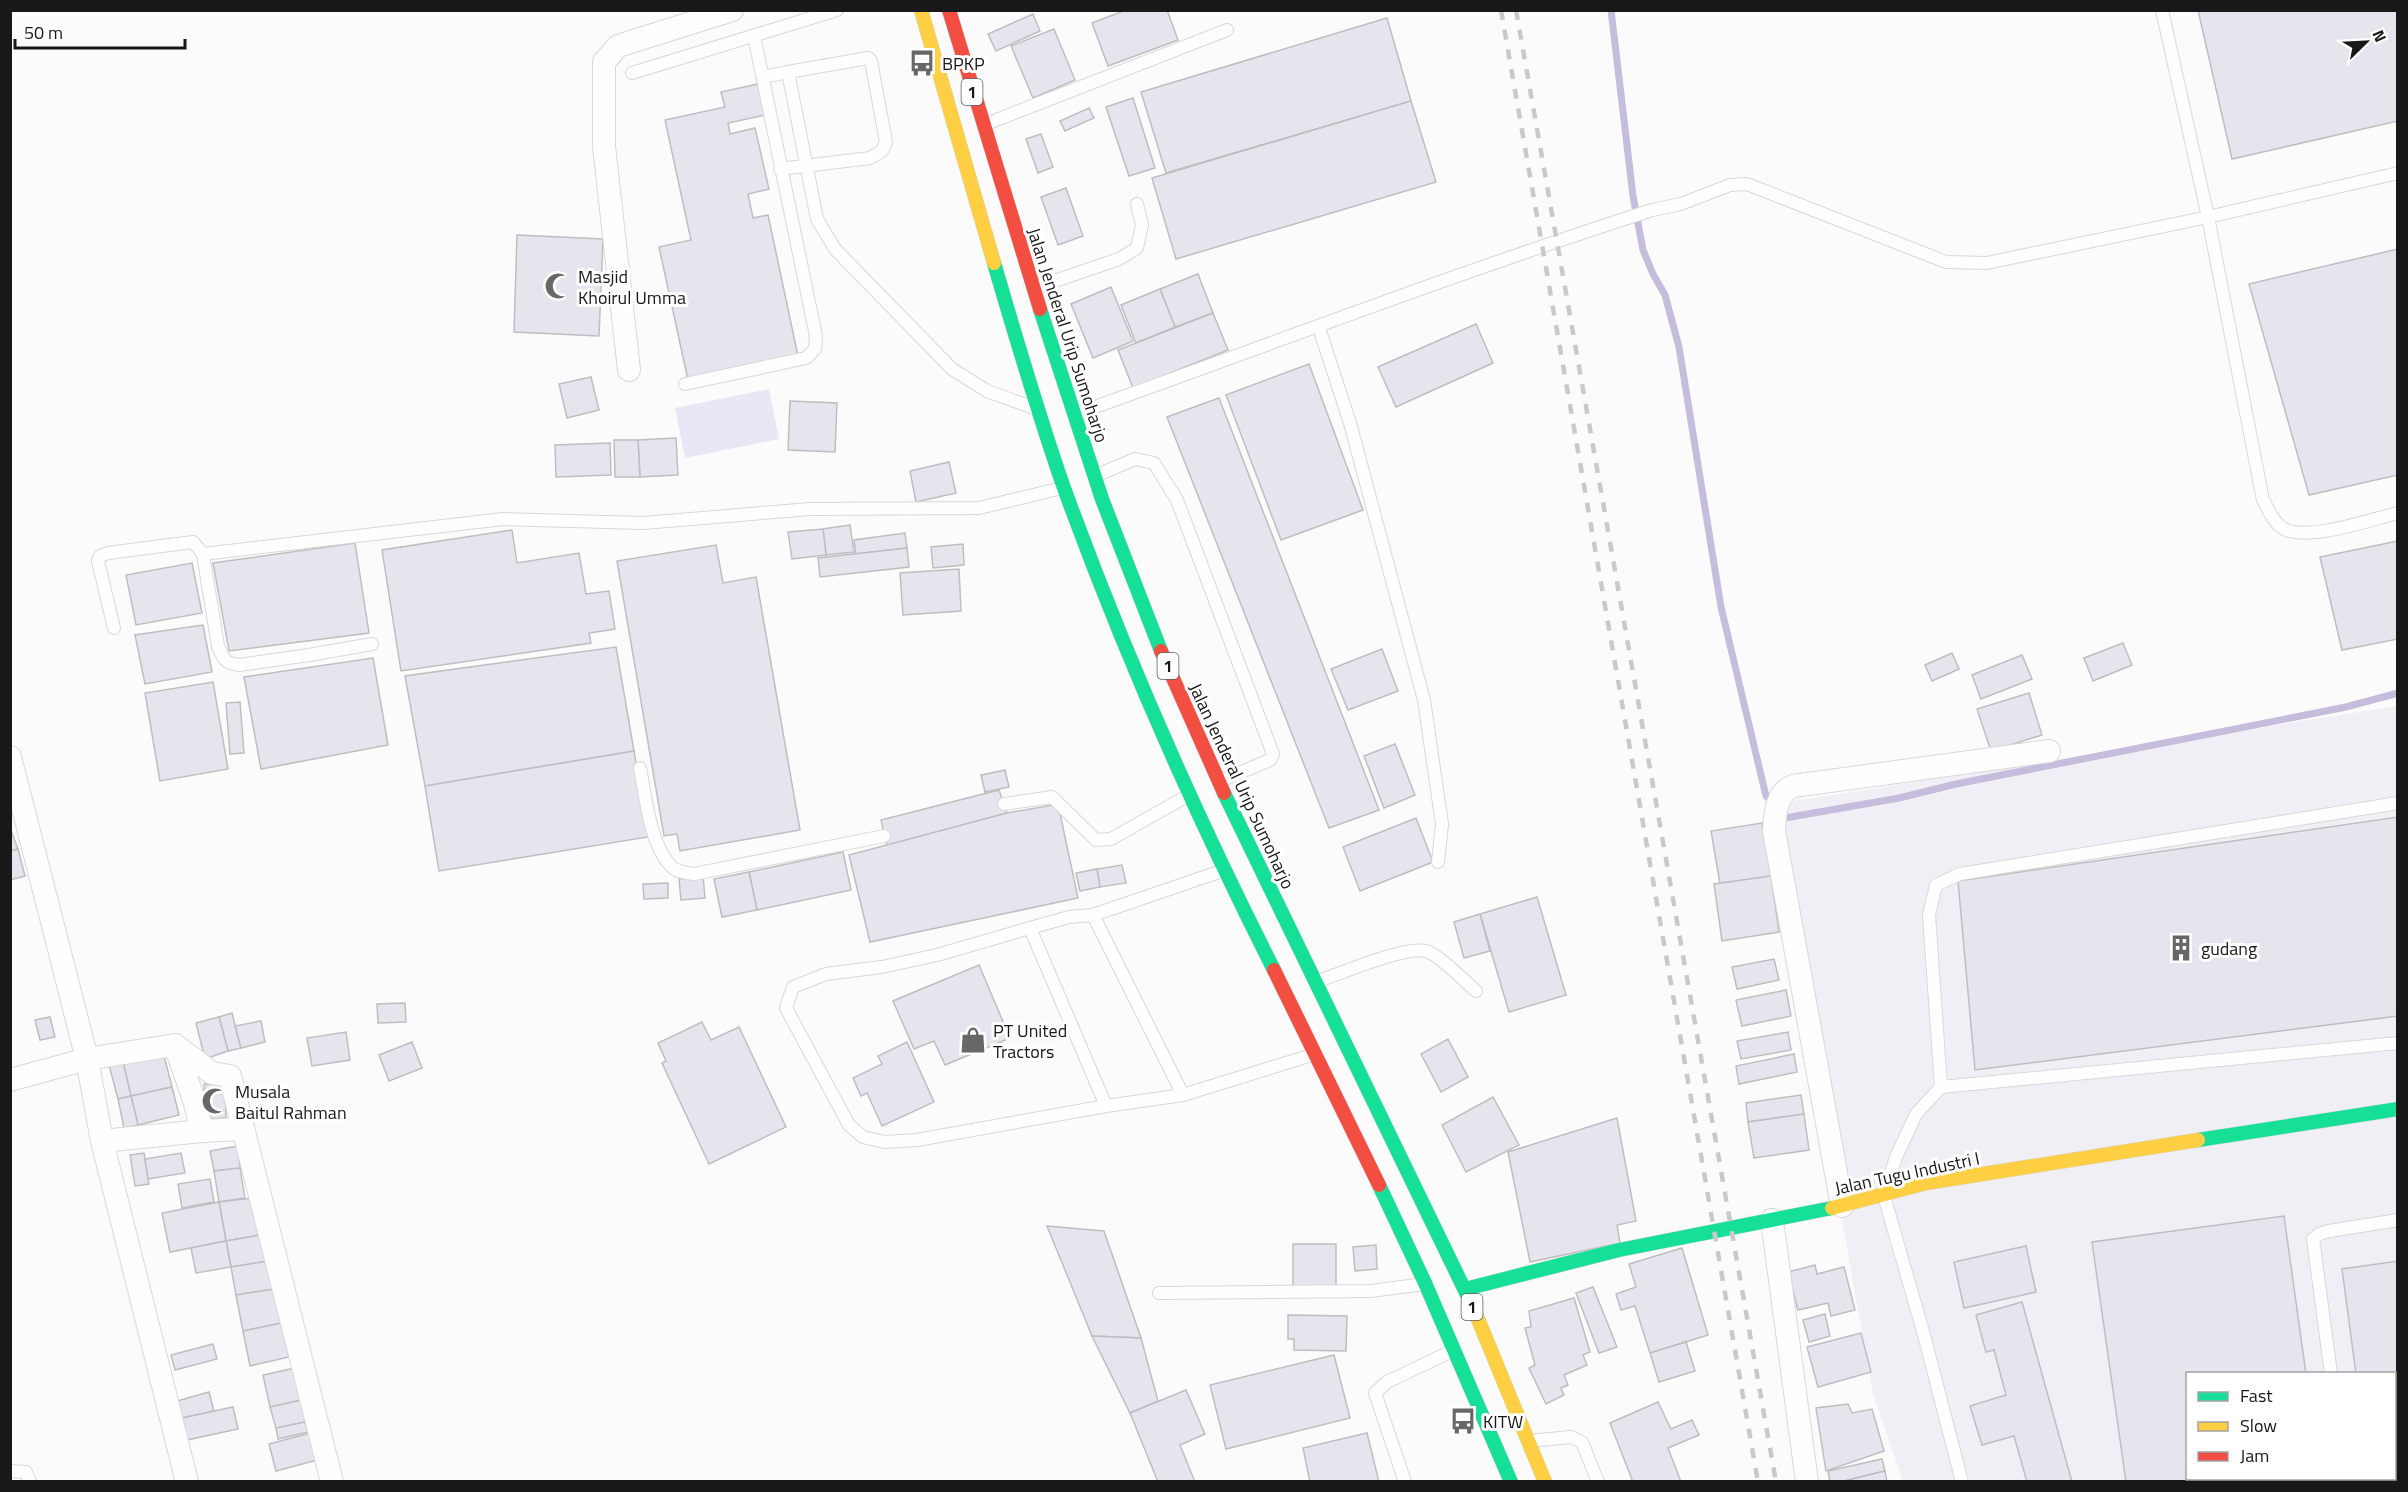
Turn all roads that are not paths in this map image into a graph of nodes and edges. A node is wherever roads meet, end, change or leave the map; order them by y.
1 (732, 10) edge
2 (837, 10) edge
3 (921, 10) edge
4 (949, 10) edge
5 (2162, 10) edge
6 (1227, 30) dead end
7 (754, 36) junction
8 (788, 72) junction
9 (632, 73) dead end
10 (763, 77) junction
11 (982, 126) junction
12 (808, 166) junction
13 (780, 169) junction
14 (2397, 172) edge
15 (1137, 204) dead end
16 (2208, 217) junction
17 (1033, 288) junction
18 (1319, 328) junction
19 (629, 370) dead end
20 (685, 384) dead end
21 (1048, 411) junction
22 (1076, 414) junction
23 (1079, 481) junction
24 (2397, 513) edge
25 (203, 554) junction
26 (114, 628) dead end
27 (372, 644) dead end
28 (2049, 751) dead end
29 (10, 757) edge
30 (640, 768) dead end
31 (1218, 782) junction
32 (1190, 794) junction
33 (2397, 803) edge
34 (1004, 804) dead end
35 (884, 836) dead end
36 (1438, 862) dead end
37 (1223, 870) junction
38 (1094, 915) junction
39 (1029, 928) junction
40 (1314, 983) junction
41 (1476, 991) dead end
42 (2397, 1043) edge
43 (175, 1045) junction
44 (1316, 1053) junction
45 (87, 1059) junction
46 (10, 1080) edge
47 (1941, 1087) junction
48 (1183, 1095) junction
49 (1106, 1106) junction
50 (2397, 1110) edge
51 (243, 1129) junction
52 (202, 1131) junction
53 (102, 1141) junction
54 (1884, 1196) junction
55 (1842, 1206) junction
56 (1772, 1220) junction
57 (2397, 1220) edge
58 (1425, 1283) junction
59 (1465, 1289) junction
60 (1159, 1293) dead end
61 (1455, 1350) junction
62 (2331, 1372) edge
63 (1528, 1441) junction
64 (10, 1471) edge
65 (30, 1482) edge
66 (187, 1482) edge
67 (332, 1482) edge
68 (1405, 1482) edge
69 (1511, 1482) edge
70 (1545, 1482) edge
71 (1598, 1482) edge
72 (1807, 1482) edge
73 (1962, 1482) edge

1 - 19 street
2 - 7 lane
3 - 21 main road, Jalan Jenderal Urip Sumoharjo / 1
4 - 11 main road, Jalan Jenderal Urip Sumoharjo / 1
5 - 16 lane
6 - 11 lane
7 - 9 lane
7 - 10 lane
8 - 10 lane
8 - 12 lane
8 - 12 lane
10 - 13 lane
11 - 17 main road, Jalan Jenderal Urip Sumoharjo / 1
12 - 13 lane
12 - 21 lane
13 - 20 lane
14 - 16 lane
15 - 17 lane
16 - 18 lane
16 - 24 lane
17 - 22 main road, Jalan Jenderal Urip Sumoharjo / 1
18 - 22 lane
18 - 36 lane
21 - 22 lane
21 - 23 main road, Jalan Jenderal Urip Sumoharjo / 1
22 - 23 main road, Jalan Jenderal Urip Sumoharjo / 1
23 - 25 lane
23 - 31 main road, Jalan Jenderal Urip Sumoharjo / 1
23 - 31 lane
23 - 32 main road, Jalan Jenderal Urip Sumoharjo / 1
25 - 26 lane
25 - 27 lane
28 - 55 street
29 - 45 street
30 - 35 lane
31 - 40 main road, Jalan Jenderal Urip Sumoharjo / 1
32 - 34 lane
32 - 37 main road, Jalan Jenderal Urip Sumoharjo / 1
33 - 47 lane
37 - 38 lane
37 - 44 main road, Jalan Jenderal Urip Sumoharjo / 1
38 - 39 lane
38 - 48 lane
39 - 49 lane
39 - 49 lane
40 - 41 lane
40 - 59 main road, Jalan Jenderal Urip Sumoharjo / 1
42 - 47 lane
43 - 45 street
43 - 51 street
43 - 52 street
44 - 48 lane
44 - 58 main road, Jalan Jenderal Urip Sumoharjo / 1
45 - 46 street
45 - 53 street
47 - 54 lane
48 - 49 lane
50 - 54 main road, Jalan Tugu Industri I
51 - 52 street
51 - 67 street
52 - 53 street
53 - 66 street
54 - 55 main road, Jalan Tugu Industri I
54 - 73 lane
55 - 56 main road, Jalan Tugu Industri I
56 - 59 main road, Jalan Tugu Industri I
56 - 72 street
57 - 62 lane
58 - 60 lane
58 - 61 main road, Jalan Jenderal Urip Sumoharjo / 1
59 - 63 main road, Jalan Jenderal Urip Sumoharjo / 1
61 - 68 lane
61 - 69 main road, Jalan Jenderal Urip Sumoharjo / 1
63 - 70 main road, Jalan Jenderal Urip Sumoharjo / 1
63 - 71 lane
64 - 65 lane

